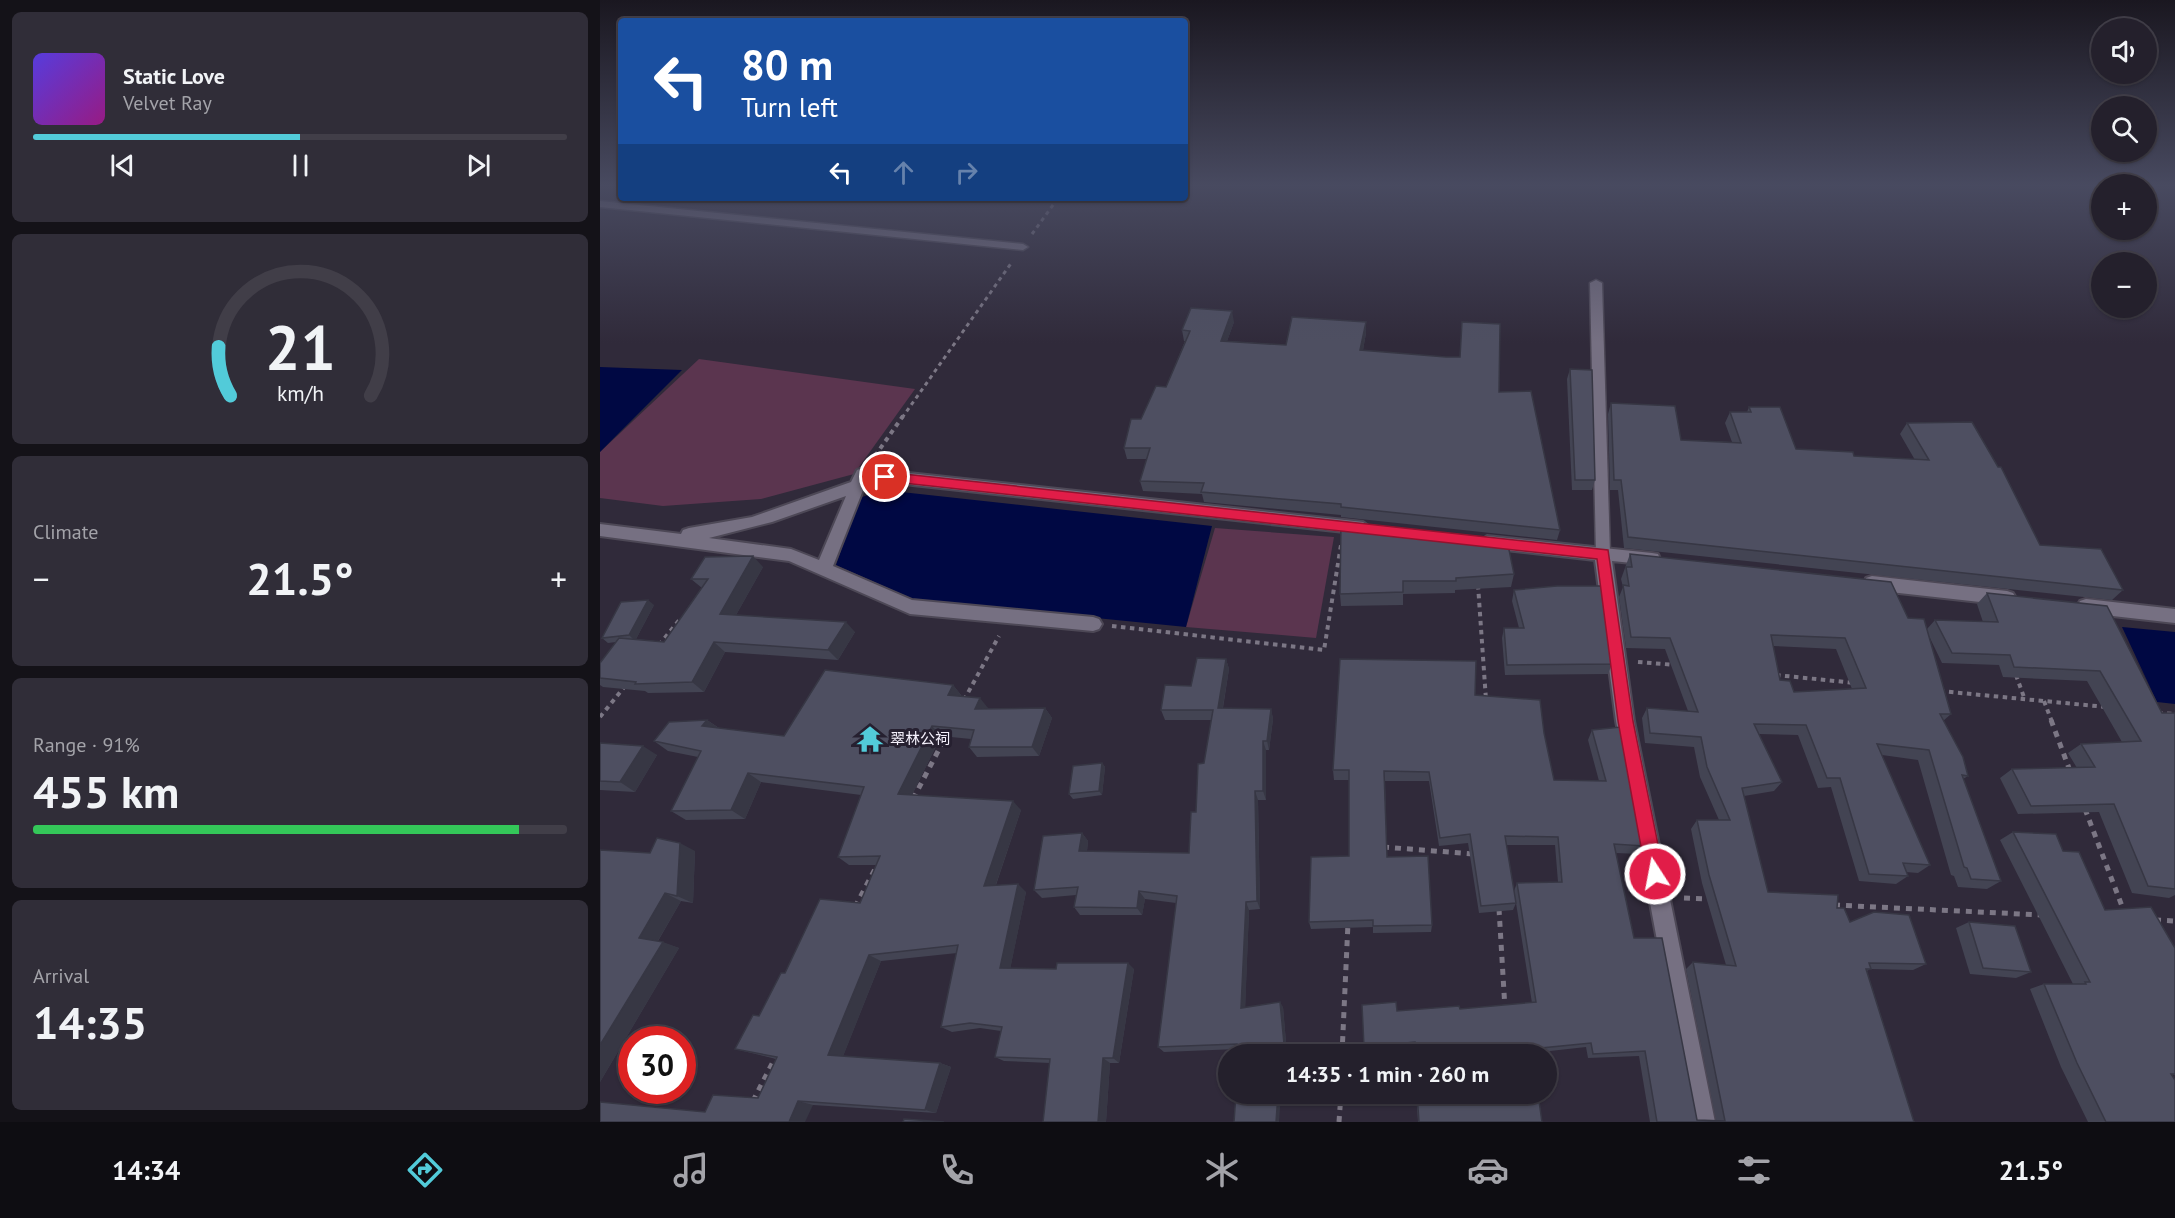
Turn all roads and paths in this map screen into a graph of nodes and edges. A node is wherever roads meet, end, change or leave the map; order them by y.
1 (938, 238) edge
2 (1029, 238) edge
3 (1023, 247) junction
4 (1596, 283) dead end
5 (857, 481) junction
6 (1344, 526) junction
7 (600, 530) edge
8 (1377, 530) edge
9 (653, 537) junction
10 (1476, 540) joint
11 (1604, 554) junction
12 (1673, 562) edge
13 (824, 568) junction
14 (1859, 582) edge
15 (2022, 599) edge
16 (2069, 604) edge
17 (688, 610) edge
18 (1009, 616) junction
19 (2175, 616) edge
20 (1093, 624) joint
21 (651, 655) edge
22 (1617, 660) junction
23 (1687, 666) edge
24 (2013, 668) edge
25 (1768, 675) edge
26 (629, 682) edge
27 (1862, 684) edge
28 (1932, 690) edge
29 (2025, 699) junction
30 (2044, 701) junction
31 (1486, 704) edge
32 (2115, 708) edge
33 (959, 711) edge
34 (2151, 712) edge
35 (2175, 714) edge
36 (600, 717) edge
37 (948, 732) edge
38 (2073, 777) edge
39 (2081, 799) edge
40 (909, 806) edge
41 (1374, 846) edge
42 (1485, 855) edge
43 (881, 859) edge
44 (1659, 897) junction
45 (1719, 899) edge
46 (1498, 902) edge
47 (1827, 904) edge
48 (853, 911) edge
49 (1348, 915) edge
50 (2055, 915) edge
51 (2114, 918) edge
52 (2146, 920) edge
53 (2175, 921) edge
54 (1506, 1019) edge
55 (1342, 1044) edge
56 (780, 1048) edge
57 (1340, 1104) edge
58 (747, 1112) edge
59 (1339, 1122) edge
60 (1703, 1122) edge

1 - 3 lane
2 - 3 path
3 - 5 path
4 - 11 lane
5 - 6 street
5 - 9 street
5 - 13 street
6 - 8 street
6 - 20 path
7 - 9 street
9 - 13 street
10 - 11 street
10 - 31 path
11 - 12 street
11 - 22 street
13 - 18 street
14 - 15 street
16 - 19 street
17 - 21 path
18 - 20 street
18 - 33 path
22 - 23 path
22 - 44 street
24 - 29 path
25 - 27 path
26 - 36 path
28 - 29 path
29 - 30 path
30 - 32 path
30 - 38 path
34 - 35 path
37 - 40 path
39 - 51 path
41 - 42 path
43 - 48 path
44 - 45 path
44 - 60 street
46 - 54 path
47 - 50 path
49 - 55 path
52 - 53 path
56 - 58 path
57 - 59 path

